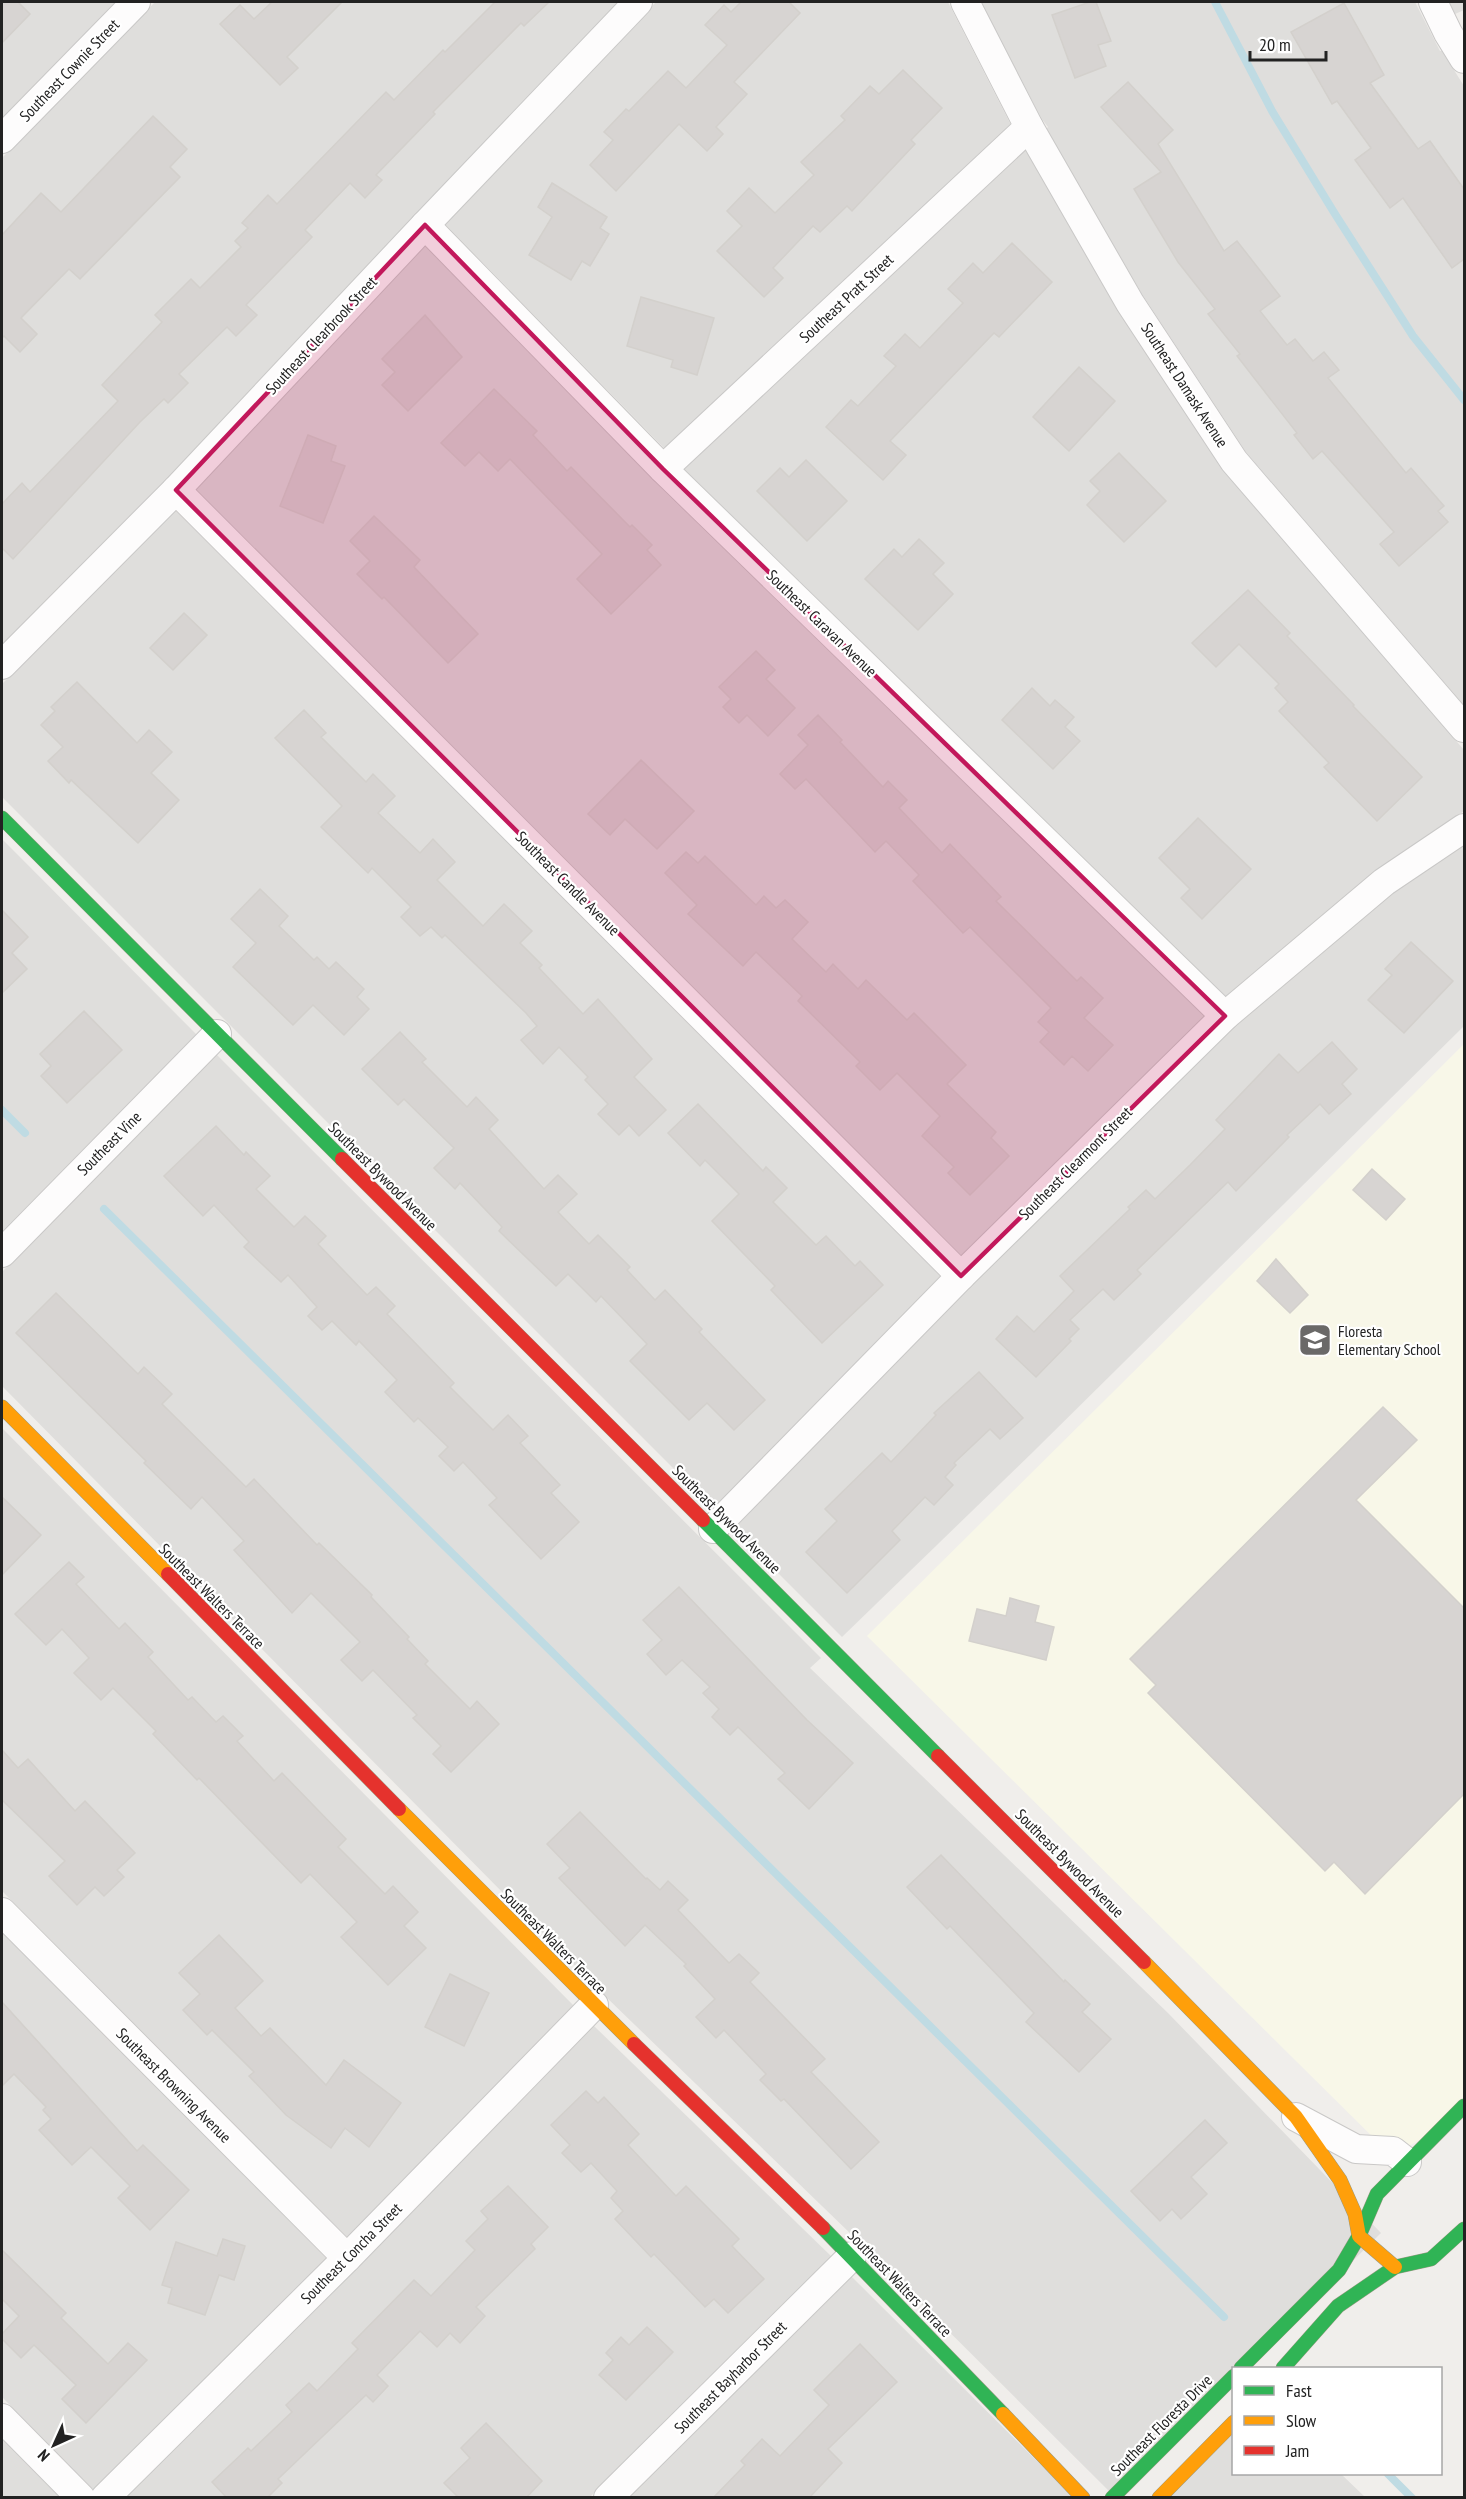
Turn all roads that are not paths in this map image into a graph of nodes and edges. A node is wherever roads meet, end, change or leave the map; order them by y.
1 (136, 2) edge
2 (638, 2) edge
3 (964, 2) edge
4 (1433, 2) edge
5 (1456, 29) edge
6 (1464, 58) edge
7 (1029, 127) junction
8 (2, 139) edge
9 (424, 225) junction
10 (663, 469) junction
11 (176, 490) junction
12 (2, 665) edge
13 (1464, 728) edge
14 (2, 818) edge
15 (1464, 828) edge
16 (1225, 1016) junction
17 (217, 1034) junction
18 (2, 1253) edge
19 (961, 1276) junction
20 (2, 1407) edge
21 (713, 1529) junction
22 (2, 1912) edge
23 (594, 2005) junction
24 (1464, 2106) edge
25 (1296, 2117) junction
26 (1407, 2162) junction
27 (1464, 2229) edge
28 (1359, 2236) junction
29 (852, 2256) junction
30 (347, 2258) junction
31 (1395, 2267) junction
32 (1242, 2367) edge
33 (1284, 2367) edge
34 (1232, 2377) edge
35 (2, 2418) edge
36 (1232, 2423) edge
37 (81, 2498) edge
38 (105, 2498) edge
39 (608, 2498) edge
40 (1083, 2498) edge
41 (1112, 2498) edge
42 (1159, 2498) edge

1 - 8 street, Southeast Cownie Street
2 - 9 street, Southeast Clearbrook Street
3 - 7 street, Southeast Damask Avenue
4 - 5 street
5 - 6 street
7 - 10 street, Southeast Pratt Street
7 - 13 street, Southeast Damask Avenue
9 - 10 street, Southeast Caravan Avenue
9 - 11 street, Southeast Clearbrook Street
10 - 16 street, Southeast Caravan Avenue
11 - 12 street, Southeast Clearbrook Street
11 - 19 street, Southeast Candle Avenue
14 - 17 street, Southeast Bywood Avenue
15 - 16 street, Southeast Clearmont Street
16 - 19 street, Southeast Clearmont Street
17 - 18 street, Southeast Vine
17 - 21 street, Southeast Bywood Avenue
19 - 21 street, Southeast Clearmont Street
20 - 23 street, Southeast Walters Terrace
21 - 25 street, Southeast Bywood Avenue
22 - 30 street, Southeast Browning Avenue
23 - 29 street, Southeast Walters Terrace
23 - 30 street, Southeast Concha Street
24 - 26 street
25 - 26 street
25 - 28 street, Southeast Bywood Avenue
26 - 28 street
27 - 31 street
28 - 31 street
28 - 32 street
29 - 39 street, Southeast Bayharbor Street
29 - 40 street, Southeast Walters Terrace
30 - 38 street, Southeast Concha Street
31 - 33 street
34 - 41 street, Southeast Floresta Drive
35 - 37 street
36 - 42 street

